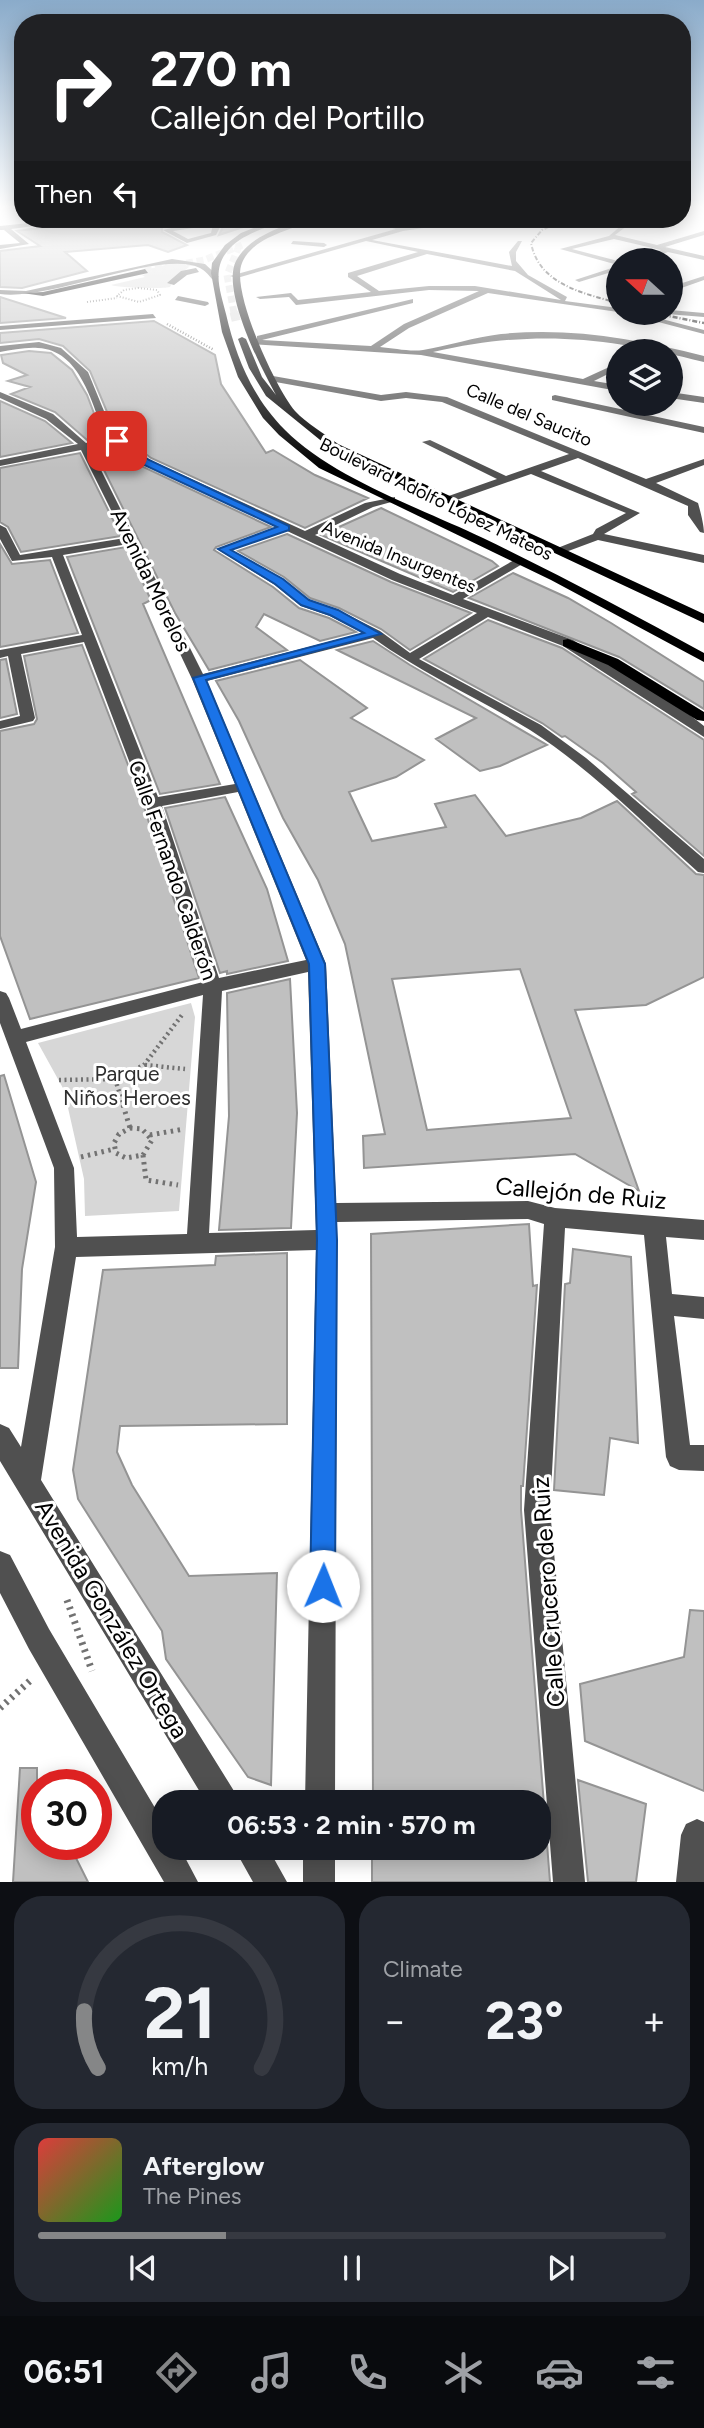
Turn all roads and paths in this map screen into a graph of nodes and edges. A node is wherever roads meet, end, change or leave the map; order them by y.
1 (6, 293) edge
2 (26, 293) joint
3 (48, 293) edge
4 (121, 293) edge
5 (157, 293) edge
6 (218, 293) edge
7 (238, 293) tunnel mouth
8 (392, 293) edge
9 (440, 293) edge
10 (483, 293) edge
11 (510, 293) edge
12 (555, 293) edge
13 (378, 294) joint
14 (260, 297) dead end
15 (178, 298) dead end
16 (566, 302) junction
17 (205, 304) dead end
18 (431, 305) dead end
19 (606, 307) edge
20 (444, 309) junction
21 (683, 313) edge
22 (704, 315) edge
23 (153, 316) joint
24 (237, 324) tunnel mouth
25 (680, 326) edge
26 (0, 328) edge
27 (700, 331) edge
28 (684, 336) dead end
29 (616, 339) edge
30 (254, 341) junction
31 (0, 349) edge
32 (372, 351) junction
33 (421, 352) junction
34 (683, 353) edge
35 (704, 359) edge
36 (236, 363) junction
37 (606, 371) edge
38 (274, 379) junction
39 (584, 381) junction
40 (606, 386) edge
41 (683, 390) edge
42 (704, 391) edge
43 (0, 395) edge
44 (683, 397) edge
45 (704, 400) edge
46 (291, 412) junction
47 (704, 430) edge
48 (114, 440) junction
49 (426, 442) dead end
50 (84, 445) junction
51 (576, 455) junction
52 (704, 462) edge
53 (0, 463) edge
54 (530, 470) junction
55 (505, 479) junction
56 (645, 483) junction
57 (391, 499) junction
58 (447, 500) junction
59 (0, 528) edge
60 (286, 528) junction
61 (703, 529) edge
62 (304, 536) junction
63 (597, 536) junction
64 (131, 540) junction
65 (559, 551) junction
66 (57, 554) junction
67 (704, 559) edge
68 (520, 561) junction
69 (454, 599) junction
70 (487, 612) junction
71 (704, 620) edge
72 (375, 634) junction
73 (89, 638) junction
74 (568, 643) junction
75 (7, 653) edge
76 (704, 658) edge
77 (410, 659) junction
78 (200, 678) junction
79 (702, 717) edge
80 (0, 725) edge
81 (704, 733) edge
82 (243, 787) junction
83 (153, 803) junction
84 (704, 867) edge
85 (317, 964) junction
86 (213, 986) junction
87 (0, 998) edge
88 (183, 1014) dead end
89 (15, 1038) junction
90 (144, 1065) junction
91 (191, 1070) dead end
92 (115, 1079) junction
93 (59, 1080) dead end
94 (130, 1128) junction
95 (186, 1129) dead end
96 (150, 1135) junction
97 (114, 1149) junction
98 (143, 1155) junction
99 (79, 1158) dead end
100 (181, 1185) dead end
101 (327, 1213) junction
102 (555, 1218) junction
103 (654, 1226) junction
104 (704, 1230) edge
105 (327, 1240) junction
106 (198, 1242) junction
107 (66, 1247) junction
108 (662, 1304) junction
109 (704, 1308) edge
110 (0, 1437) edge
111 (704, 1458) edge
112 (28, 1480) junction
113 (0, 1565) edge
114 (66, 1598) dead end
115 (53, 1660) junction
116 (93, 1674) dead end
117 (0, 1708) edge
118 (216, 1790) edge
119 (320, 1790) edge
120 (697, 1835) dead end
121 (257, 1860) edge
122 (319, 1860) edge
123 (183, 1882) edge
124 (271, 1882) edge
125 (319, 1882) edge
126 (569, 1882) edge
127 (692, 1882) edge

1 - 2 street
2 - 3 main road
4 - 5 path
6 - 36 main road, Boulevard Adolfo López Mateos
7 - 30 main road, Boulevard Adolfo López Mateos
8 - 13 street
9 - 30 street
10 - 20 street
11 - 16 street
12 - 16 street
13 - 14 street
15 - 17 street
16 - 19 street
18 - 20 street
20 - 32 street
21 - 22 street
23 - 26 street
23 - 36 path
24 - 46 main road
25 - 27 street
27 - 28 street
29 - 33 street
30 - 32 street
30 - 38 main road, Boulevard Adolfo López Mateos
31 - 48 street, Avenida Insurgentes
32 - 33 street
33 - 39 street
34 - 35 street
36 - 57 main road, Boulevard Adolfo López Mateos
37 - 39 street
38 - 46 main road, Boulevard Adolfo López Mateos
38 - 51 street, Calle del Saucito
39 - 40 street
39 - 47 street
41 - 42 street
43 - 50 street, Avenida Morelos
44 - 45 street
46 - 58 main road, Boulevard Adolfo López Mateos
48 - 50 street
48 - 60 street, Avenida Insurgentes
49 - 55 street
50 - 53 street
50 - 64 street, Avenida Morelos
51 - 54 street
51 - 56 street, Calle del Saucito
52 - 56 street
54 - 55 street
54 - 63 street
55 - 58 street
56 - 61 street, Calle del Saucito
57 - 62 street
57 - 68 main road, Boulevard Adolfo López Mateos
58 - 65 main road, Boulevard Adolfo López Mateos
59 - 66 street
60 - 62 street, Avenida Insurgentes
60 - 72 street
62 - 69 street, Avenida Insurgentes
63 - 65 street
63 - 67 street
64 - 66 street
64 - 78 street, Avenida Morelos
65 - 71 main road, Boulevard Adolfo López Mateos
66 - 73 street, Calle Fernando Calderón
68 - 69 street
68 - 76 main road, Boulevard Adolfo López Mateos
69 - 70 street, Avenida Insurgentes
70 - 74 street, Avenida Insurgentes
70 - 77 street
72 - 77 street
72 - 78 street
73 - 75 street
73 - 83 street, Calle Fernando Calderón
74 - 79 main road
74 - 81 street, Avenida Insurgentes
75 - 80 street
77 - 84 street
78 - 82 street, Avenida Morelos
82 - 83 street
82 - 85 street, Avenida Morelos
83 - 86 street, Calle Fernando Calderón
85 - 86 street
85 - 101 street, Avenida Morelos
86 - 89 street
86 - 106 street, Calle Fernando Calderón
87 - 89 street
88 - 90 path
89 - 107 street
90 - 91 path
90 - 92 path
92 - 93 path
92 - 94 path
94 - 96 path
94 - 97 path
95 - 96 path
96 - 98 path
97 - 98 path
97 - 99 path
98 - 100 path
101 - 102 street, Callejón de Ruiz
101 - 105 street, Avenida Morelos
102 - 103 street, Callejón de Ruiz
102 - 126 street, Calle Crucero de Ruiz
103 - 104 street, Callejón de Ruiz
103 - 108 street
105 - 106 street
105 - 119 street, Avenida Morelos
106 - 107 street
107 - 112 street
108 - 109 street
108 - 111 street
110 - 112 street, Avenida González Ortega
112 - 118 street, Avenida González Ortega
113 - 115 street
114 - 116 path
115 - 117 path
115 - 123 street
120 - 127 street
121 - 124 street
122 - 125 street

